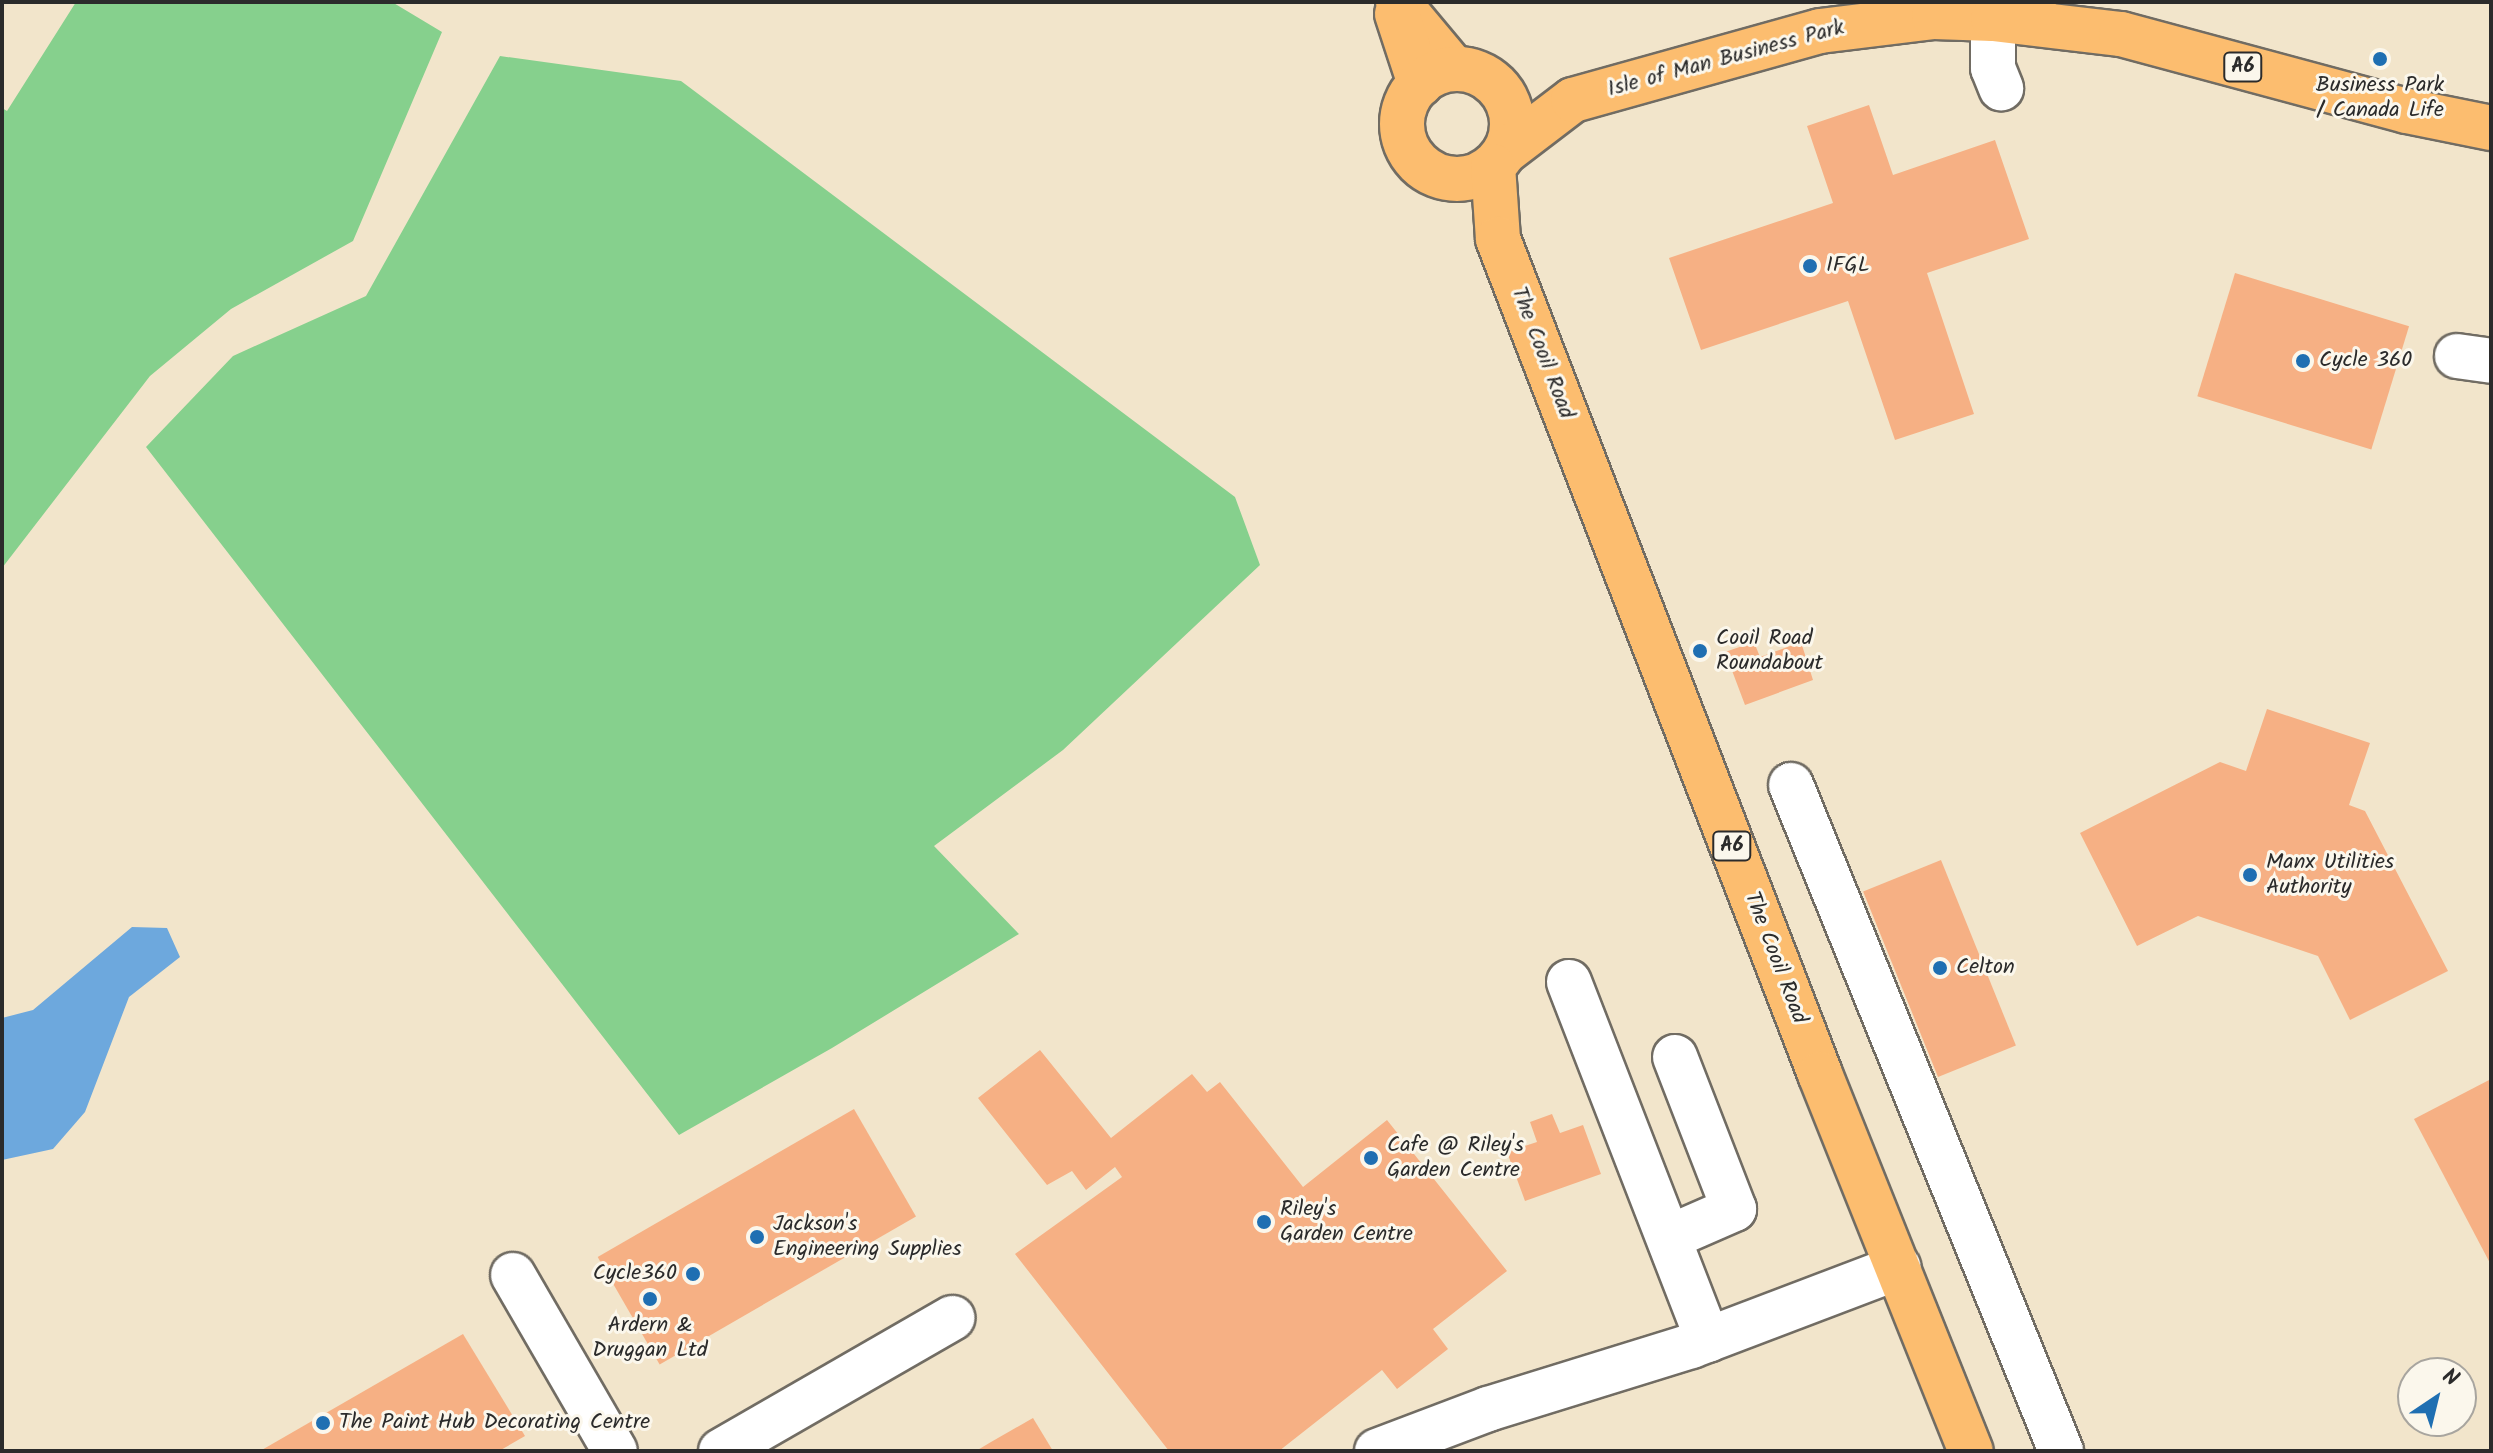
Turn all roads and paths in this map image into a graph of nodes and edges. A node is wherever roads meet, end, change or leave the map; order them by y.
1 (1395, 2) edge
2 (2069, 14) edge
3 (1993, 19) junction
4 (1437, 76) junction
5 (1499, 88) junction
6 (2001, 88) dead end
7 (1573, 100) junction
8 (2491, 128) edge
9 (1499, 158) junction
10 (1450, 178) junction
11 (1498, 239) junction
12 (1791, 785) dead end
13 (1569, 982) dead end
14 (1675, 1057) dead end
15 (1670, 1237) junction
16 (1899, 1267) junction
17 (513, 1275) dead end
18 (952, 1318) dead end
19 (1708, 1340) junction
20 (615, 1451) edge
21 (721, 1451) edge
22 (1377, 1451) edge
23 (1971, 1451) edge
24 (2061, 1451) edge

1 - 4 main road
2 - 3 main road, Isle of Man Business Park / A6
2 - 8 main road, Isle of Man Business Park / A6
3 - 6 street
3 - 7 main road, Isle of Man Business Park / A6
4 - 5 main road
4 - 10 main road
5 - 7 main road, Isle of Man Business Park / A6
5 - 9 main road
7 - 9 main road, Isle of Man Business Park / A6
9 - 10 main road
9 - 11 main road, The Cooil Road / A6
10 - 11 main road, The Cooil Road / A6
11 - 16 main road, The Cooil Road / A6
12 - 24 street
13 - 15 street
14 - 15 street
15 - 19 street
16 - 19 street
16 - 23 main road, The Cooil Road / A6
17 - 20 street
18 - 21 street
19 - 22 street

